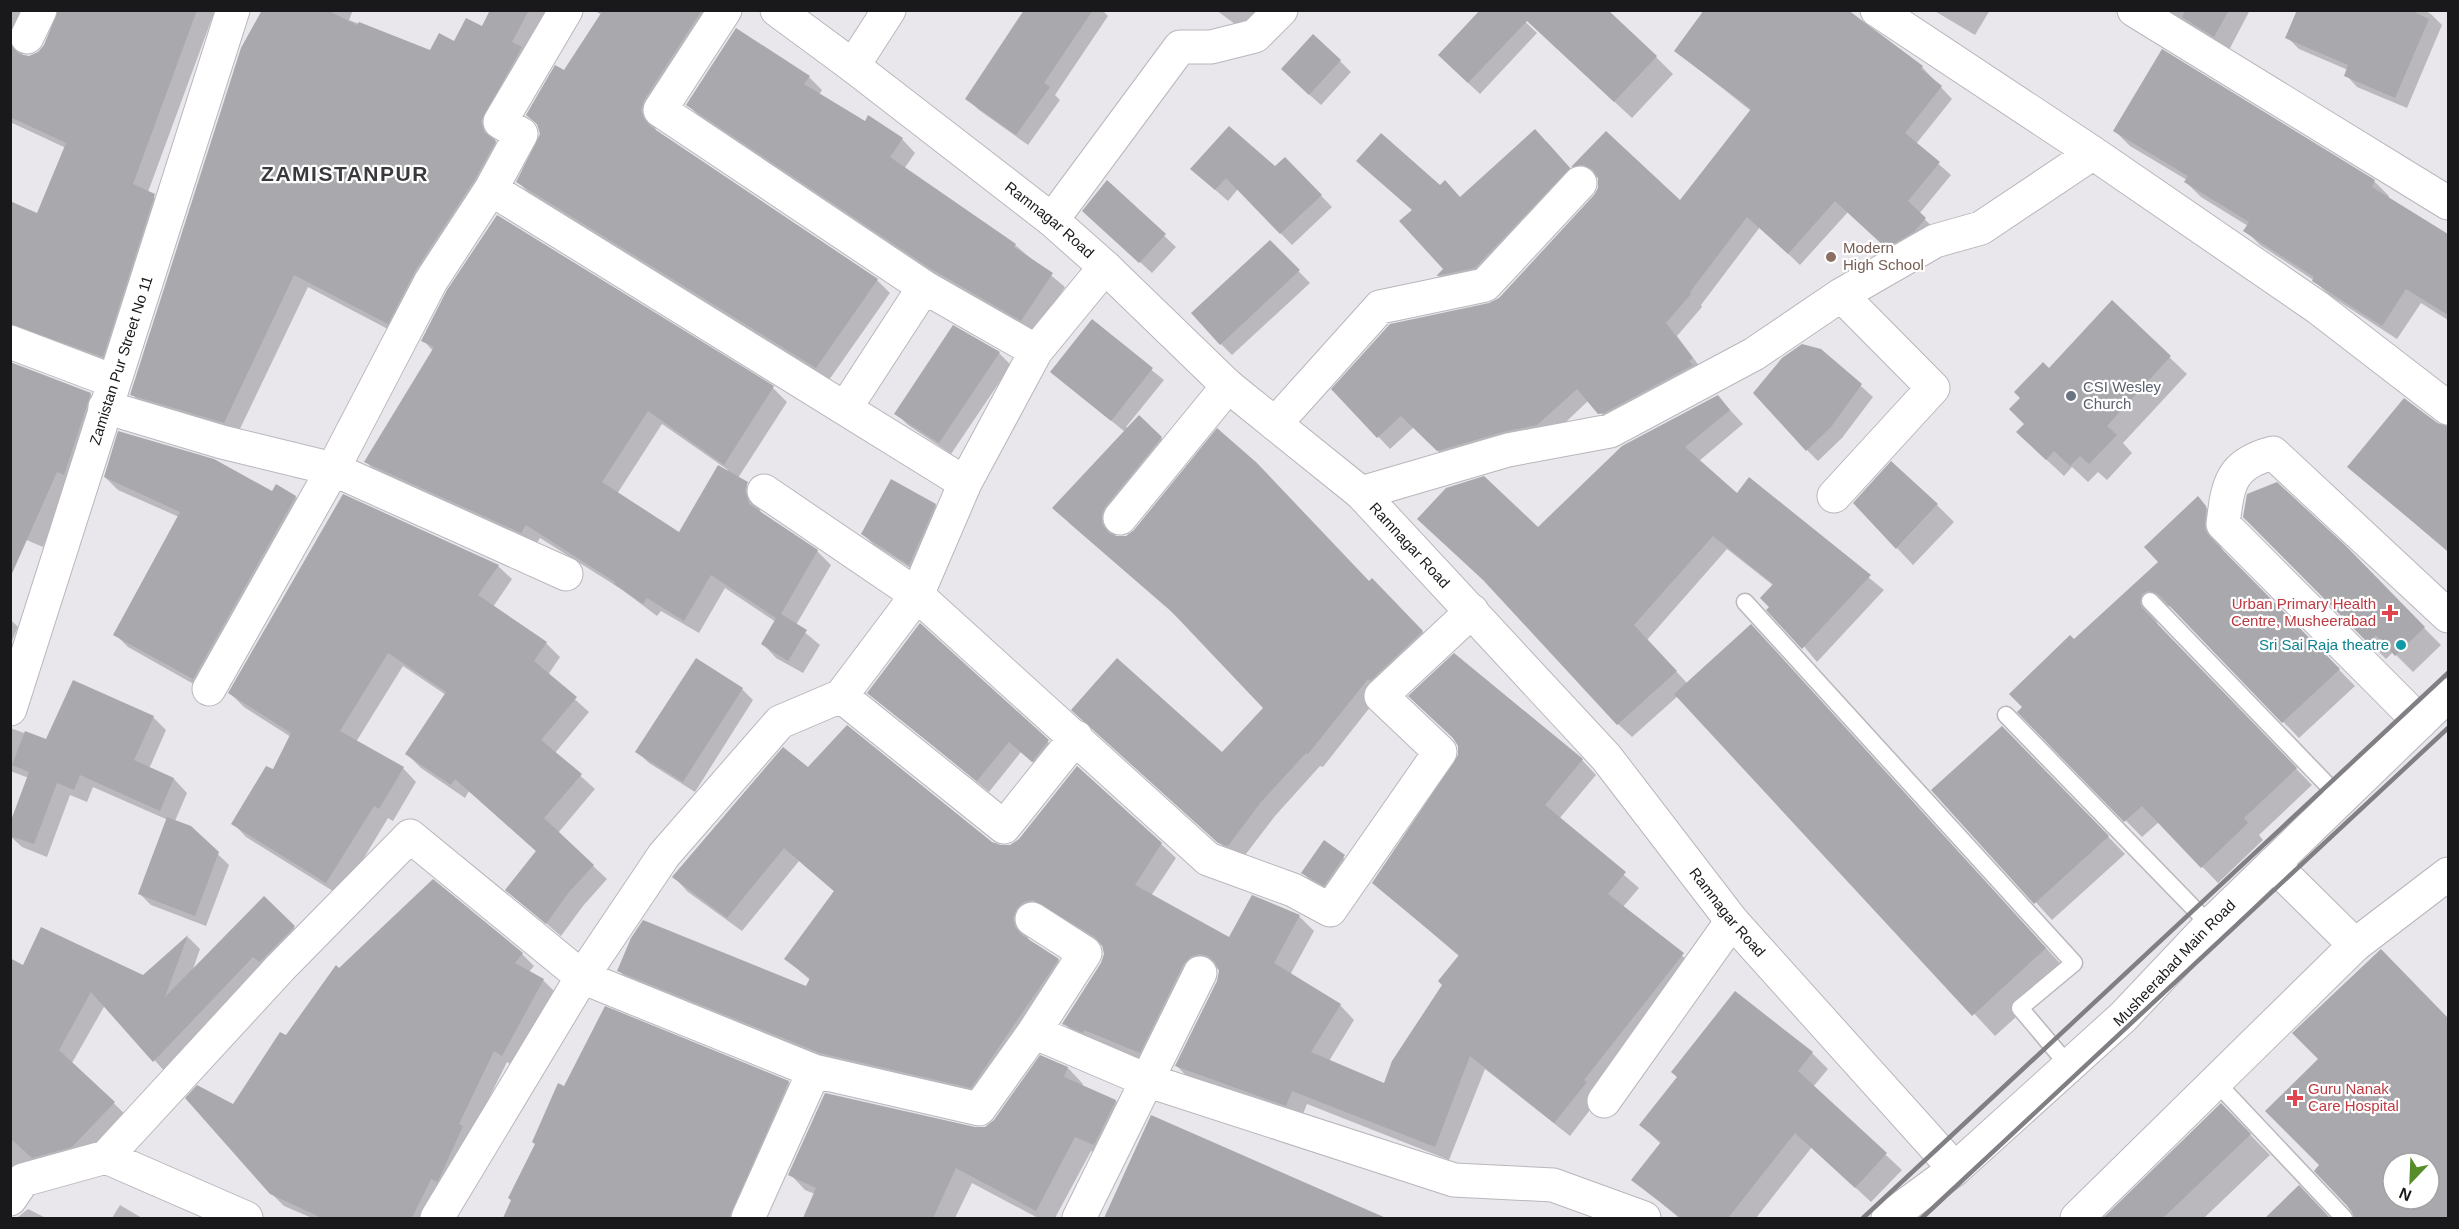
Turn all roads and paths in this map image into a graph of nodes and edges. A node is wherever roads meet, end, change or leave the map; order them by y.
1 (233, 10) edge
2 (566, 10) edge
3 (725, 10) edge
4 (777, 10) edge
5 (889, 10) edge
6 (1281, 10) edge
7 (1877, 10) edge
8 (2134, 10) edge
9 (853, 66) junction
10 (2093, 153) junction
11 (1580, 183) dead end
12 (491, 189) junction
13 (2448, 203) edge
14 (1052, 220) junction
15 (1105, 267) junction
16 (924, 286) junction
17 (1841, 295) junction
18 (10, 342) edge
19 (1036, 351) junction
20 (1228, 386) junction
21 (109, 394) junction
22 (846, 407) junction
23 (2448, 408) edge
24 (1275, 424) junction
25 (333, 469) junction
26 (965, 483) junction
27 (764, 491) dead end
28 (1360, 493) junction
29 (1834, 496) dead end
30 (1120, 518) dead end
31 (566, 574) dead end
32 (917, 595) junction
33 (2150, 601) dead end
34 (1745, 602) dead end
35 (1472, 611) junction
36 (2448, 616) edge
37 (209, 688) dead end
38 (2448, 694) edge
39 (841, 696) junction
40 (10, 709) edge
41 (2006, 715) dead end
42 (2420, 722) junction
43 (1076, 737) junction
44 (2340, 798) junction
45 (2273, 864) junction
46 (2447, 883) edge
47 (1032, 919) dead end
48 (1732, 921) junction
49 (2210, 925) junction
50 (2355, 945) junction
51 (1200, 973) dead end
52 (582, 977) junction
53 (1034, 1032) junction
54 (2068, 1066) junction
55 (814, 1071) junction
56 (1146, 1080) junction
57 (2215, 1081) junction
58 (1604, 1101) dead end
59 (106, 1157) junction
60 (1955, 1169) junction
61 (15, 1185) edge
62 (246, 1218) edge
63 (437, 1218) edge
64 (748, 1218) edge
65 (1079, 1218) edge
66 (1644, 1218) edge
67 (1888, 1218) edge
68 (2077, 1218) edge
69 (2344, 1218) edge

1 - 21 street, Zamistan Pur Street No 11
2 - 12 street
3 - 16 street
4 - 9 street, Ramnagar Road
5 - 9 street
6 - 14 street
7 - 10 street
8 - 13 street
9 - 14 street, Ramnagar Road
10 - 17 street
10 - 23 street
11 - 24 street
12 - 22 street
12 - 25 street
14 - 15 street, Ramnagar Road
15 - 19 street
15 - 20 street, Ramnagar Road
16 - 19 street
16 - 22 street
17 - 28 street
17 - 29 street
18 - 21 street
19 - 26 street
20 - 24 street, Ramnagar Road
20 - 30 street
21 - 25 street
21 - 40 street, Zamistan Pur Street No 11
22 - 26 street
24 - 28 street, Ramnagar Road
25 - 31 street
25 - 37 street
26 - 32 street
27 - 32 street
28 - 35 street, Ramnagar Road
32 - 39 street
32 - 43 street
33 - 44 lane
34 - 54 lane
35 - 43 street
35 - 48 street, Ramnagar Road
36 - 42 street
38 - 42 street, Musheerabad Main Road
39 - 43 street
39 - 52 street
41 - 49 lane
42 - 44 street, Musheerabad Main Road
44 - 45 street, Musheerabad Main Road
45 - 49 street, Musheerabad Main Road
45 - 50 street
46 - 50 street
47 - 53 street
48 - 58 street
48 - 60 street, Ramnagar Road
49 - 54 street, Musheerabad Main Road
50 - 57 street
51 - 56 street
52 - 55 street
52 - 59 street
52 - 63 street
53 - 55 street
53 - 56 street
54 - 60 street, Musheerabad Main Road
55 - 64 street
56 - 65 street
56 - 66 street
57 - 68 street
57 - 69 lane
59 - 61 street
59 - 62 street
60 - 67 street, Musheerabad Main Road

